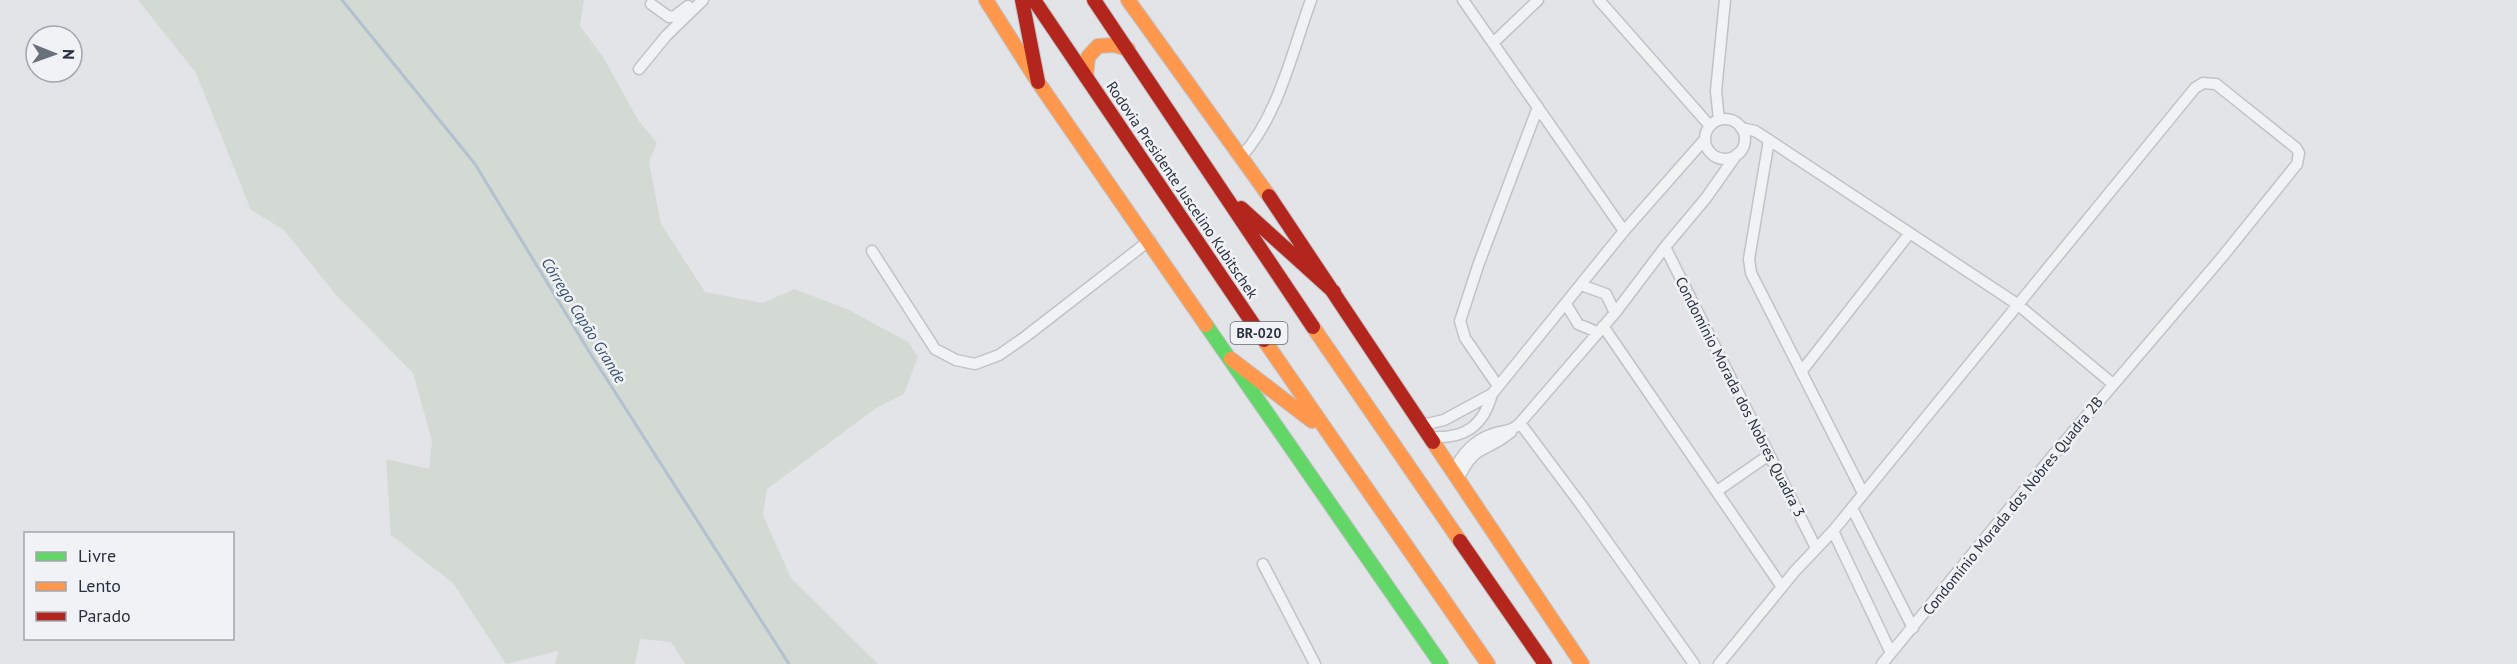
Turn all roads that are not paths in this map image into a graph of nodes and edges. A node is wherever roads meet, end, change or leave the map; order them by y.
1 (695, 0) edge
2 (703, 0) edge
3 (986, 0) edge
4 (1022, 0) edge
5 (1034, 0) edge
6 (1094, 0) edge
7 (1128, 0) edge
8 (1311, 0) edge
9 (1463, 0) edge
10 (1538, 0) edge
11 (1599, 0) edge
12 (1725, 0) edge
13 (651, 4) dead end
14 (1493, 43) junction
15 (1128, 49) junction
16 (639, 69) dead end
17 (1086, 78) junction
18 (1038, 82) junction
19 (1538, 106) junction
20 (1714, 123) junction
21 (1741, 128) junction
22 (1705, 139) junction
23 (1769, 140) junction
24 (1740, 150) junction
25 (1242, 156) junction
26 (1218, 187) junction
27 (1624, 231) junction
28 (1909, 234) junction
29 (1150, 240) junction
30 (1665, 247) junction
31 (872, 252) dead end
32 (1581, 285) junction
33 (1334, 292) junction
34 (1566, 304) junction
35 (2017, 304) junction
36 (1615, 313) junction
37 (1600, 329) junction
38 (1231, 359) junction
39 (1801, 372) junction
40 (2113, 384) junction
41 (1495, 390) junction
42 (1481, 418) junction
43 (1422, 425) junction
44 (1517, 427) junction
45 (1472, 428) junction
46 (1326, 432) junction
47 (1491, 434) junction
48 (1431, 438) junction
49 (1479, 440) junction
50 (1769, 455) junction
51 (1456, 476) junction
52 (1717, 491) junction
53 (1863, 493) junction
54 (1852, 507) junction
55 (1833, 531) junction
56 (1816, 548) junction
57 (1263, 564) dead end
58 (1782, 587) junction
59 (1913, 628) junction
60 (1891, 653) junction
61 (1316, 664) edge
62 (1441, 664) edge
63 (1488, 664) edge
64 (1545, 664) edge
65 (1582, 664) edge
66 (1694, 664) edge
67 (1719, 664) edge
68 (1882, 664) edge

1 - 13 street
2 - 16 street
3 - 18 main road
4 - 18 main road
5 - 17 main road, Rodovia Presidente Juscelino Kubitschek / BR-020
6 - 15 main road, Rodovia Presidente Juscelino Kubitschek / BR-020
7 - 25 main road
8 - 25 street
9 - 14 street
10 - 14 street
11 - 20 street
12 - 20 street
14 - 19 street
15 - 17 main road
15 - 26 main road, Rodovia Presidente Juscelino Kubitschek / BR-020
17 - 46 main road, Rodovia Presidente Juscelino Kubitschek / BR-020
18 - 29 main road
19 - 27 street
19 - 41 street
20 - 21 street
20 - 22 street
21 - 23 street
21 - 24 street
22 - 24 street
22 - 27 street
23 - 24 street
23 - 28 street
23 - 39 street
24 - 30 street
25 - 33 main road
26 - 33 main road
26 - 64 main road, Rodovia Presidente Juscelino Kubitschek / BR-020
27 - 32 street
28 - 35 street
28 - 39 street
29 - 31 street
29 - 38 main road
30 - 36 street
30 - 50 street, Condomínio Morada dos Nobres Quadra 3
32 - 34 street
32 - 36 street
33 - 43 main road
34 - 37 street
34 - 41 street
35 - 40 street
35 - 40 street, Condomínio Morada dos Nobres Quadra 2B
35 - 53 street
36 - 37 street
37 - 44 street
37 - 52 street
38 - 46 main road
38 - 62 main road
39 - 53 street
40 - 59 street, Condomínio Morada dos Nobres Quadra 2B
41 - 42 street
41 - 43 street
42 - 45 street
42 - 47 street
43 - 48 main road
44 - 47 street
44 - 51 street
44 - 66 street
45 - 48 street
45 - 49 street
46 - 63 main road, Rodovia Presidente Juscelino Kubitschek / BR-020
47 - 49 street
48 - 51 main road
49 - 51 street
50 - 52 street
50 - 56 street, Condomínio Morada dos Nobres Quadra 3
51 - 65 main road
52 - 58 street
53 - 54 street
54 - 55 street
54 - 59 street
55 - 56 street
55 - 60 street
56 - 58 street
57 - 61 street
58 - 67 street
59 - 60 street, Condomínio Morada dos Nobres Quadra 2B
60 - 68 street

